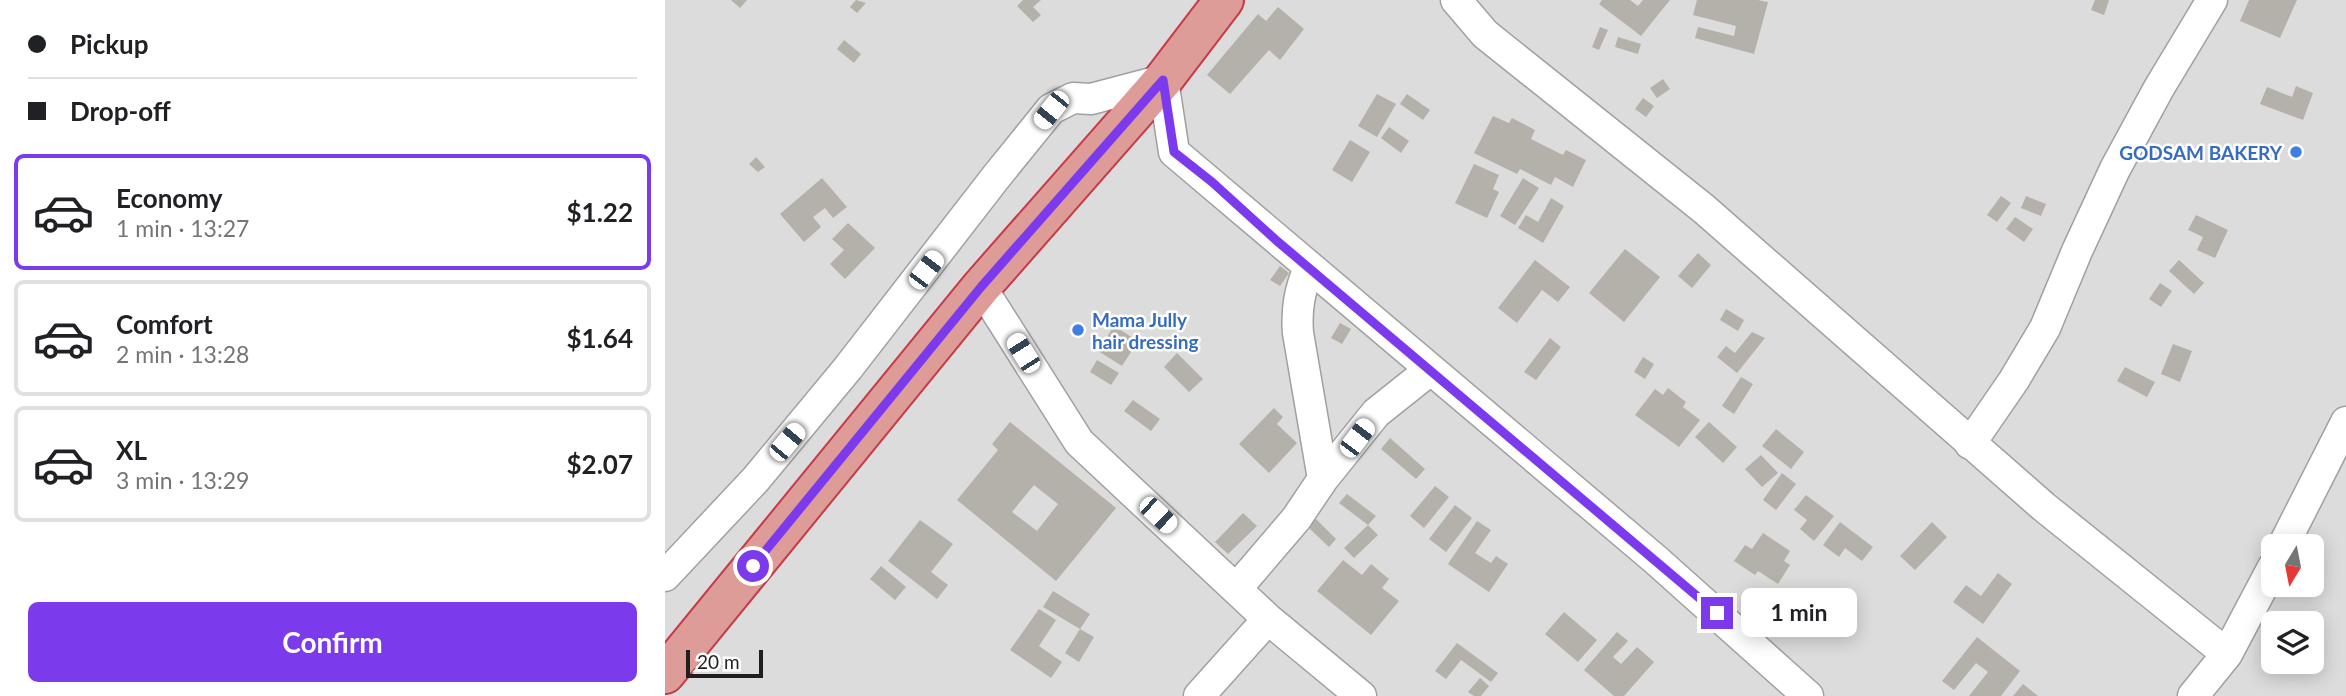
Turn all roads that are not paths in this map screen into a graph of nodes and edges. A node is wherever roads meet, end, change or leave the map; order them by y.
1 (1224, 0) edge
2 (1456, 0) edge
3 (2212, 0) edge
4 (1163, 80) junction
5 (1309, 267) junction
6 (981, 287) junction
7 (1430, 370) junction
8 (2346, 422) edge
9 (1969, 444) junction
10 (1323, 479) junction
11 (2289, 534) edge
12 (665, 576) edge
13 (1237, 588) junction
14 (2261, 590) edge
15 (1268, 618) junction
16 (2227, 654) junction
17 (665, 674) edge
18 (1199, 696) edge
19 (1361, 696) edge
20 (1808, 696) edge
21 (2193, 696) edge

1 - 4 highway
2 - 9 street
3 - 9 street
4 - 5 street
4 - 6 highway
4 - 12 street
5 - 7 street
5 - 10 street
6 - 13 street
6 - 17 highway
7 - 10 street
7 - 20 street
8 - 11 street
9 - 16 street
10 - 13 street
13 - 15 street
14 - 16 street
15 - 18 street
15 - 19 street
16 - 21 street

